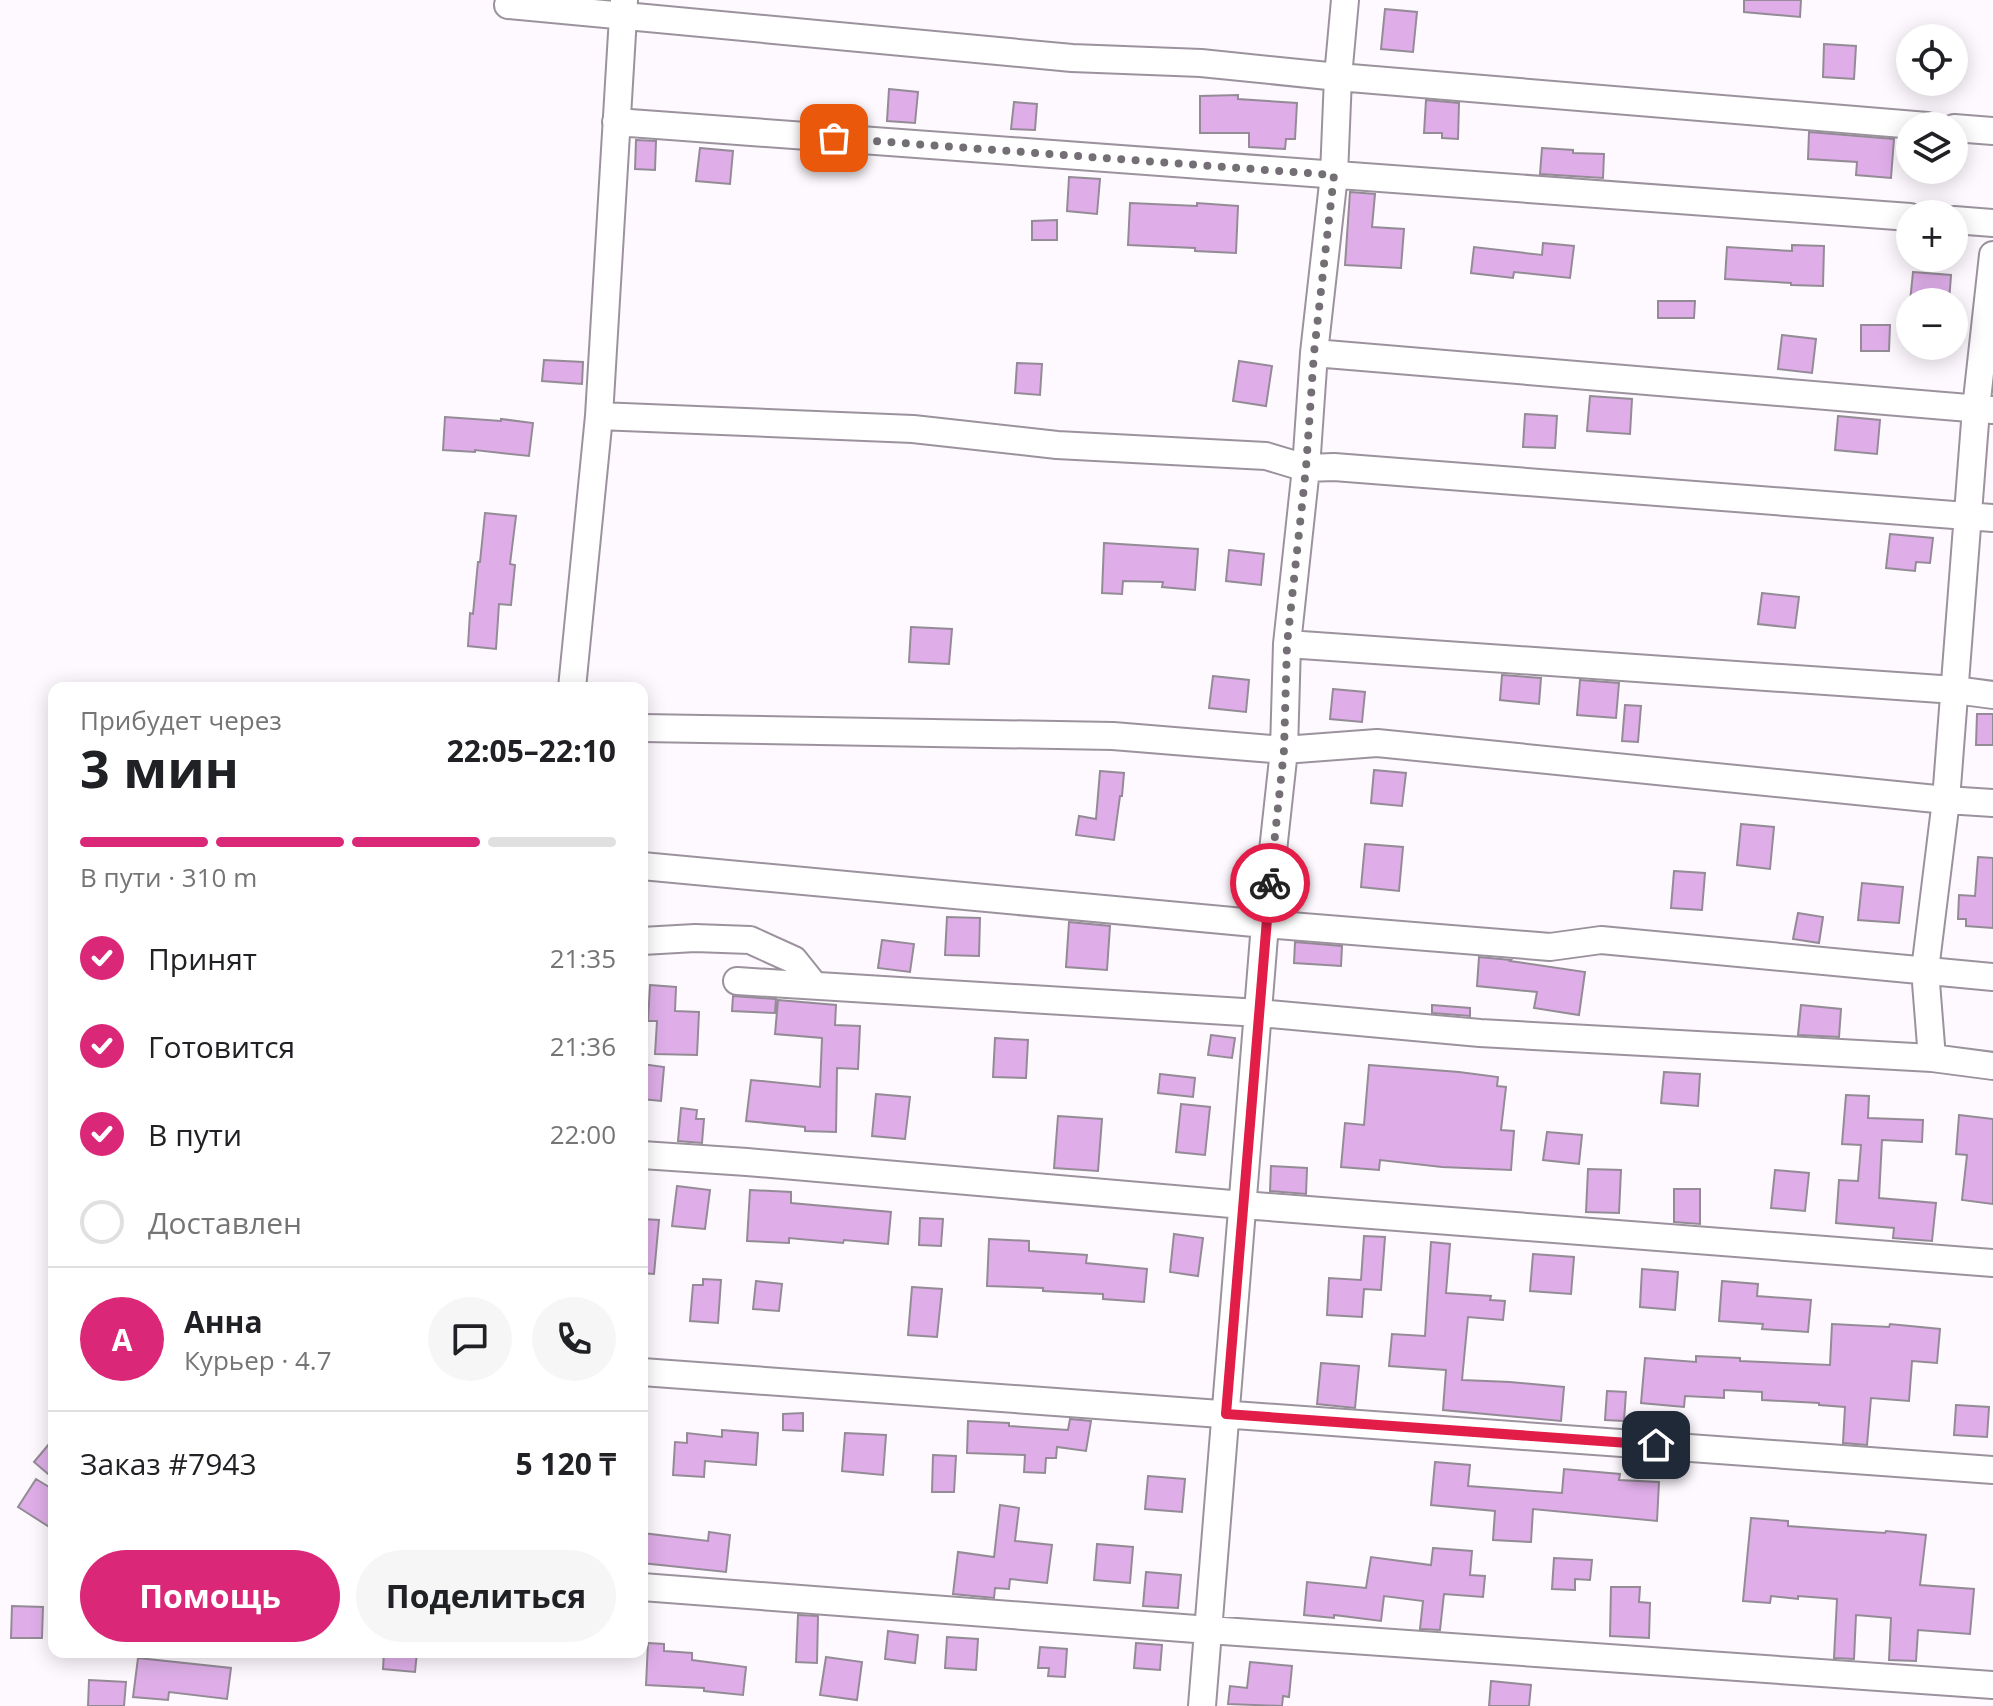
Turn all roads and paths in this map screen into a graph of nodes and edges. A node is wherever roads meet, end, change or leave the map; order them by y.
1 (1345, 0) edge
2 (508, 5) dead end
3 (623, 7) edge
4 (1338, 77) junction
5 (616, 122) junction
6 (1896, 123) edge
7 (1968, 129) edge
8 (1993, 131) edge
9 (1334, 175) junction
10 (1896, 216) edge
11 (1968, 221) edge
12 (1993, 223) edge
13 (1993, 255) edge
14 (1314, 353) junction
15 (1984, 410) edge
16 (599, 416) junction
17 (1306, 468) junction
18 (1980, 517) edge
19 (1287, 644) junction
20 (573, 682) edge
21 (1955, 690) junction
22 (1993, 695) edge
23 (648, 728) edge
24 (1284, 750) junction
25 (1946, 800) junction
26 (1993, 803) edge
27 (648, 867) edge
28 (1265, 924) junction
29 (648, 941) edge
30 (1925, 970) junction
31 (1993, 977) edge
32 (737, 981) dead end
33 (814, 985) junction
34 (1259, 1013) junction
35 (1932, 1058) junction
36 (1993, 1066) edge
37 (648, 1155) edge
38 (1243, 1205) junction
39 (1993, 1263) edge
40 (648, 1372) edge
41 (1226, 1414) junction
42 (1993, 1470) edge
43 (648, 1587) edge
44 (1209, 1630) junction
45 (1993, 1685) edge
46 (1202, 1706) edge

1 - 4 street
2 - 3 street
3 - 4 street
3 - 5 street
4 - 6 street
4 - 9 street
5 - 9 street
5 - 16 street
7 - 8 street
9 - 10 street
9 - 14 street
11 - 12 street
13 - 15 street
14 - 15 street
14 - 17 street
15 - 18 street
16 - 17 street
16 - 20 street
17 - 18 street
17 - 19 street
18 - 21 street
19 - 21 street
19 - 24 street
21 - 22 street
21 - 25 street
23 - 24 street
24 - 25 street
24 - 28 street
25 - 26 street
25 - 30 street
27 - 28 street
28 - 30 street
28 - 34 street
29 - 33 street
30 - 31 street
30 - 35 street
32 - 33 street
33 - 34 street
34 - 35 street
34 - 38 street
35 - 36 street
37 - 38 street
38 - 39 street
38 - 41 street
40 - 41 street
41 - 42 street
41 - 44 street
43 - 44 street
44 - 45 street
44 - 46 street

